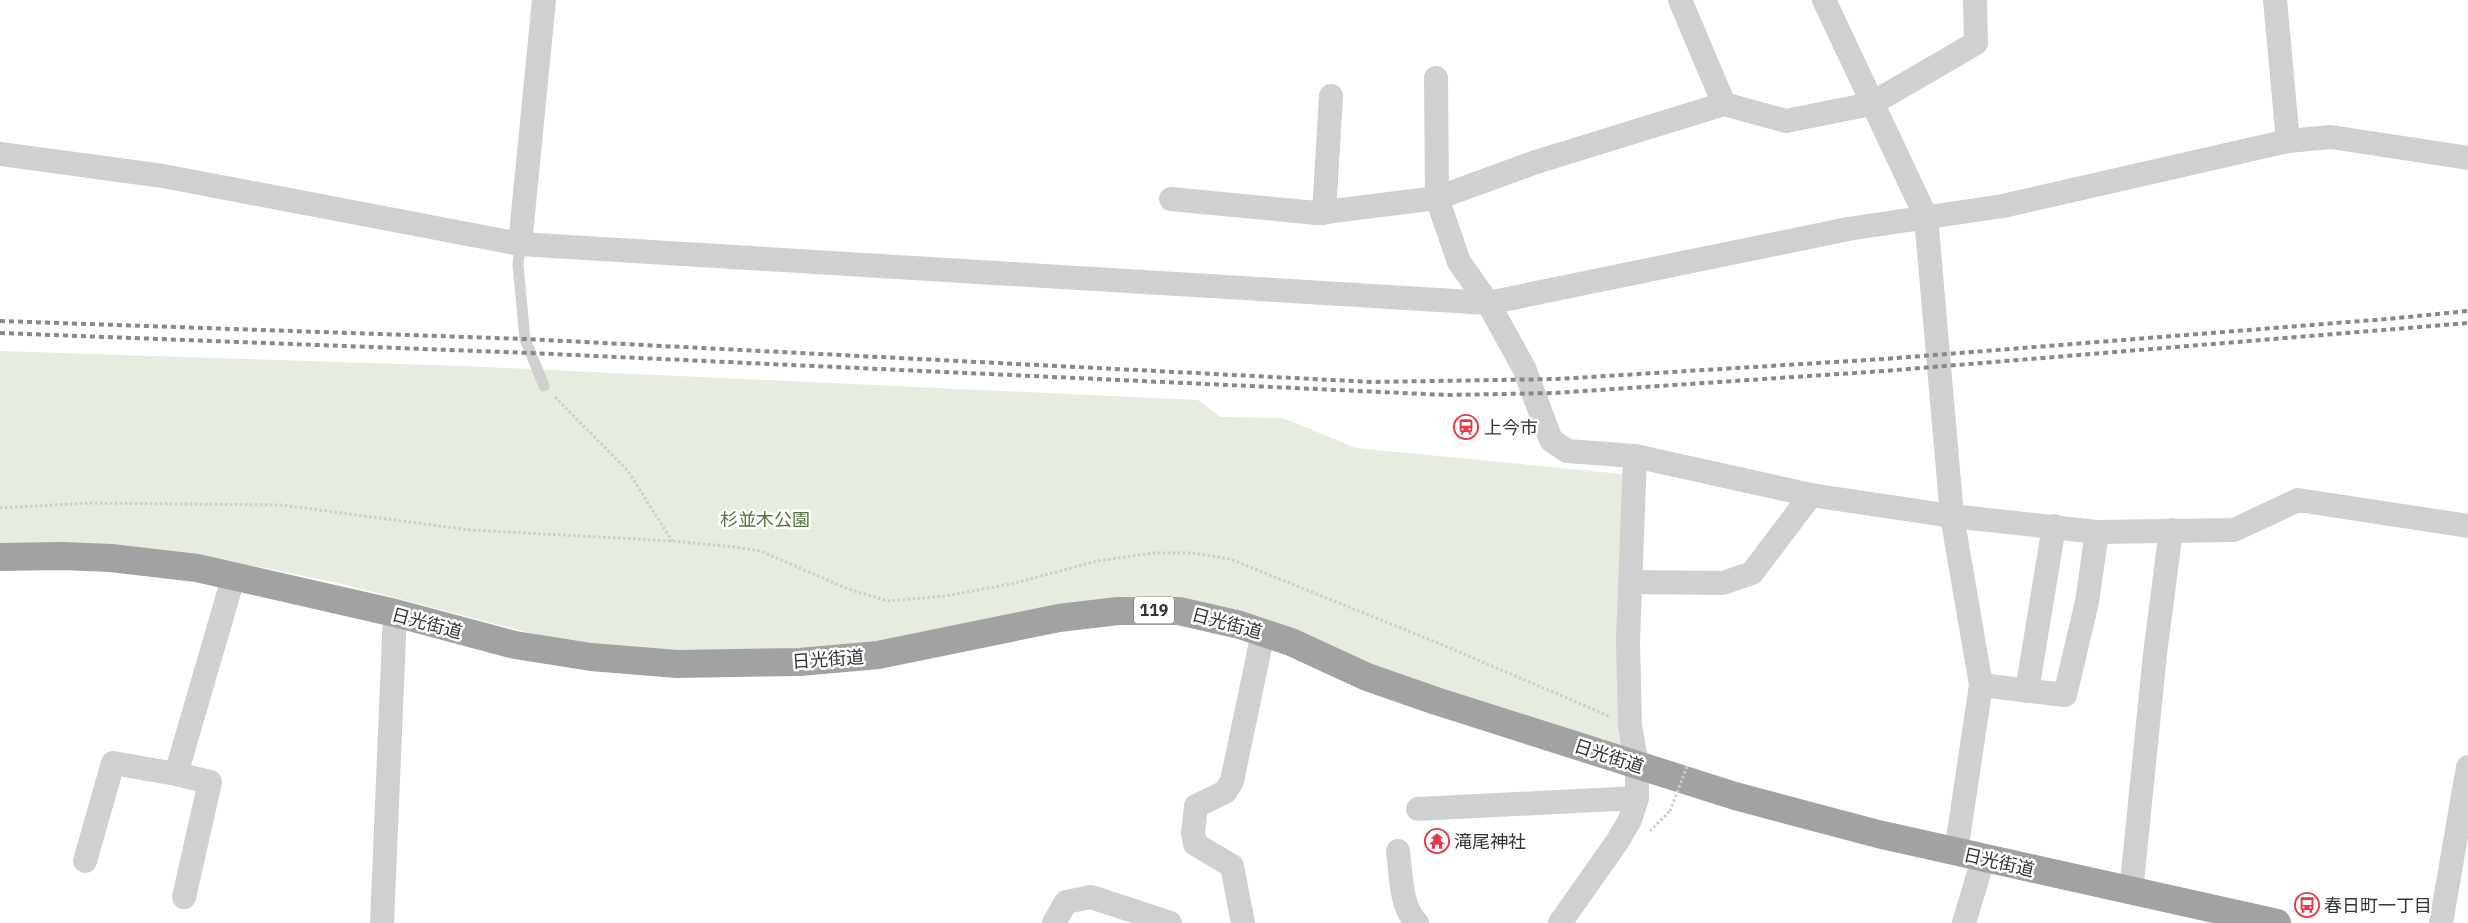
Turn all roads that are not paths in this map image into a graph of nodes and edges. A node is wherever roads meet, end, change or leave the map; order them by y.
1 (544, 0) edge
2 (1680, 0) edge
3 (1824, 0) edge
4 (1975, 0) edge
5 (2275, 0) edge
6 (1436, 78) dead end
7 (1331, 96) dead end
8 (1724, 104) junction
9 (1871, 104) junction
10 (2288, 141) junction
11 (0, 154) edge
12 (2468, 158) edge
13 (1437, 198) junction
14 (1171, 200) dead end
15 (1324, 213) junction
16 (1926, 217) junction
17 (520, 244) junction
18 (1488, 303) junction
19 (544, 386) road end
20 (1635, 456) junction
21 (1811, 495) junction
22 (1952, 516) junction
23 (2054, 526) junction
24 (2468, 526) edge
25 (2171, 530) junction
26 (2097, 532) junction
27 (0, 557) edge
28 (234, 575) junction
29 (1630, 582) junction
30 (395, 613) junction
31 (1263, 633) junction
32 (1981, 685) junction
33 (2027, 691) junction
34 (1638, 765) junction
35 (2468, 767) edge
36 (176, 774) junction
37 (1636, 798) junction
38 (1418, 809) dead end
39 (1398, 851) dead end
40 (1956, 852) junction
41 (1983, 859) junction
42 (86, 861) dead end
43 (2131, 892) junction
44 (184, 897) dead end
45 (382, 923) edge
46 (1054, 923) edge
47 (1170, 923) edge
48 (1243, 923) edge
49 (1417, 923) edge
50 (1560, 923) edge
51 (1964, 923) edge
52 (2277, 923) edge
53 (2441, 923) edge

1 - 17 street
2 - 8 street
3 - 9 street
4 - 9 street
5 - 10 street
6 - 13 street
7 - 15 street
8 - 9 street
8 - 13 street
9 - 16 street
10 - 12 street
10 - 16 street
11 - 17 street
13 - 15 street
13 - 18 street
14 - 15 street
16 - 18 street
16 - 22 street
17 - 18 street
17 - 19 lane
18 - 20 street
20 - 21 street
20 - 29 street
21 - 22 street
21 - 29 street
22 - 23 street
22 - 32 street
23 - 26 street
23 - 33 street
24 - 25 street
25 - 26 street
25 - 43 street
26 - 33 street
27 - 28 highway, 日光街道 / 119
28 - 30 highway, 日光街道 / 119
28 - 36 street
29 - 34 street
30 - 31 highway, 日光街道 / 119
30 - 45 street
31 - 34 highway, 日光街道 / 119
31 - 48 street
32 - 33 street
32 - 40 street
34 - 37 street
34 - 40 highway, 日光街道 / 119
35 - 53 street
36 - 42 street
36 - 44 street
37 - 38 street
37 - 50 street
39 - 49 street
40 - 41 highway, 日光街道 / 119
41 - 43 highway, 日光街道 / 119
41 - 51 street
43 - 52 highway, 日光街道 / 119
46 - 47 street

